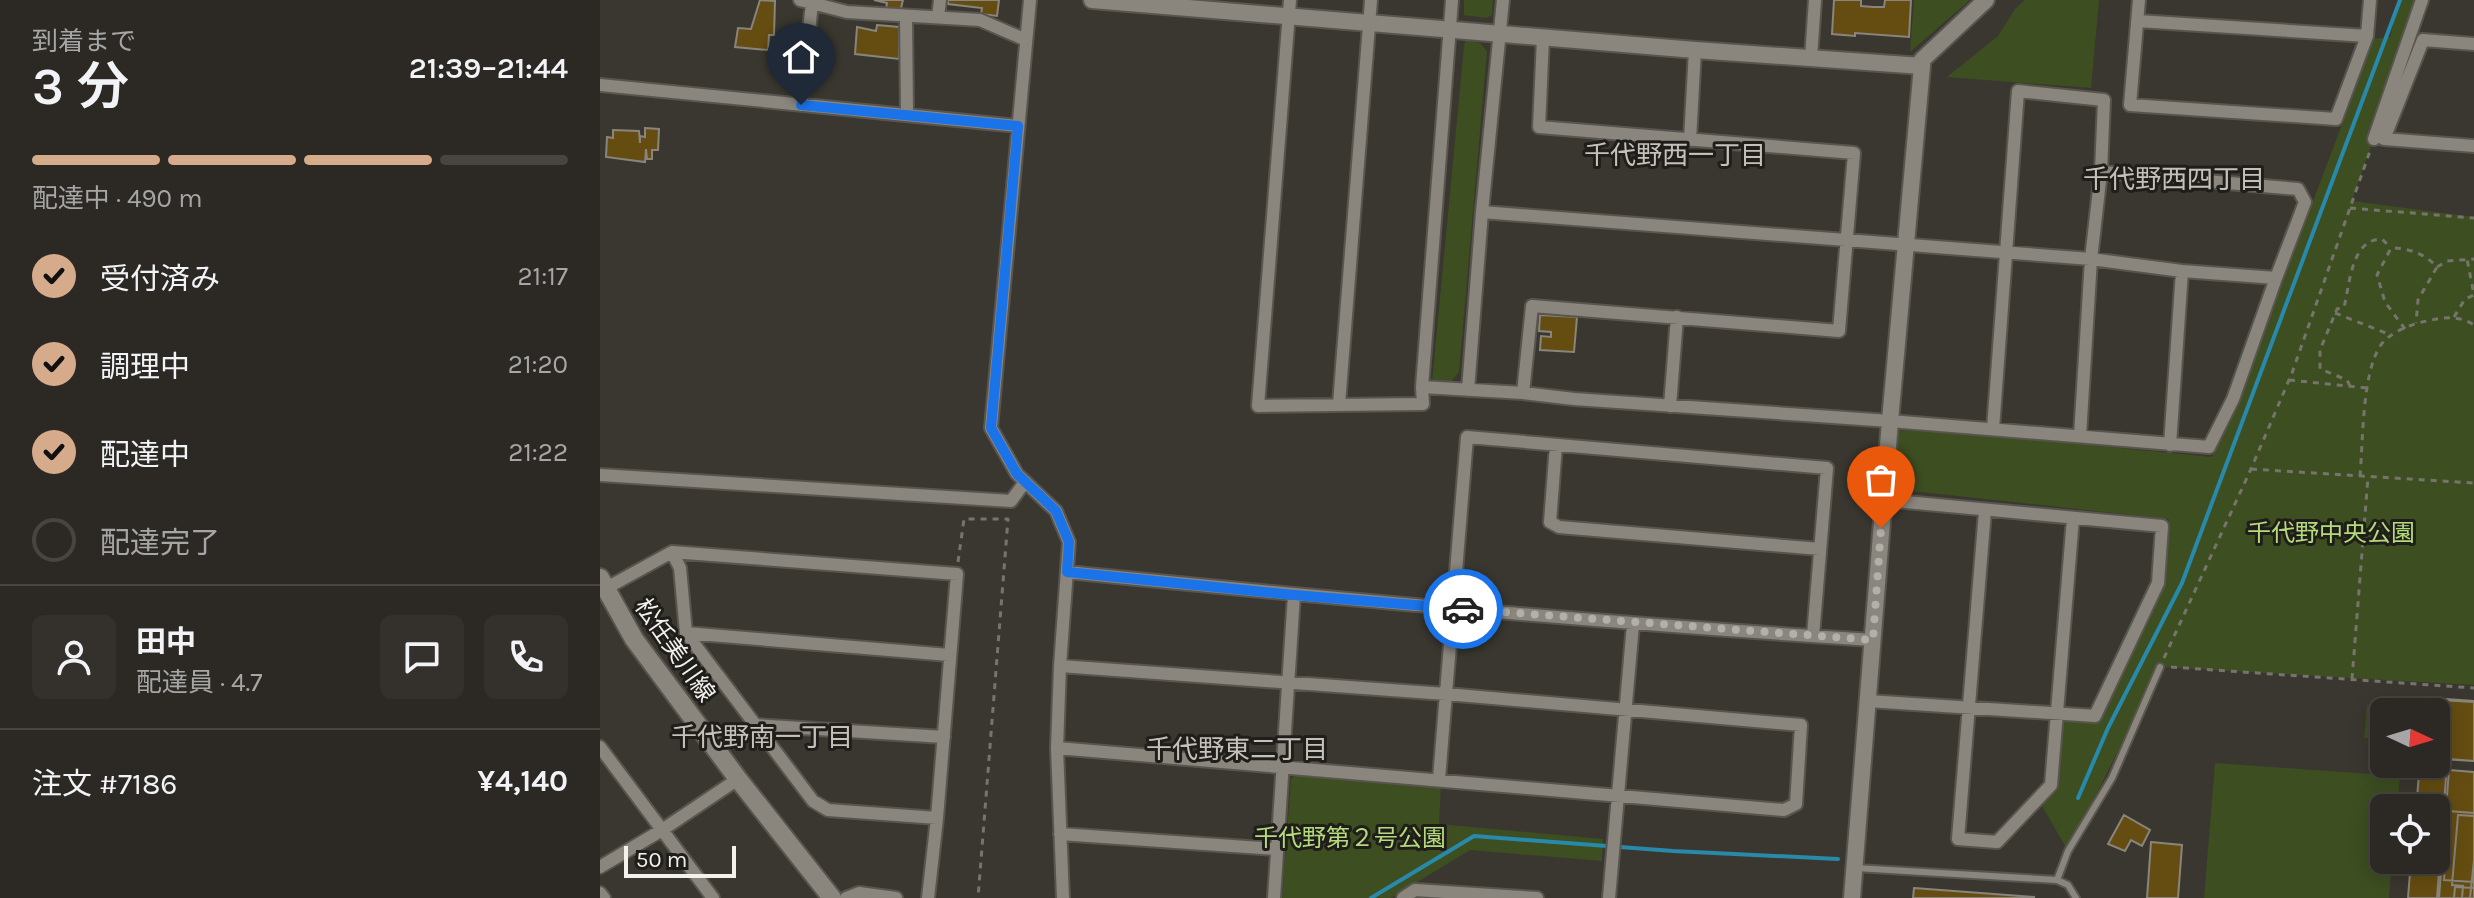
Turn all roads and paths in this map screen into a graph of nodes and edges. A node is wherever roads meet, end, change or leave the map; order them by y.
1 (940, 0) edge
2 (1030, 0) edge
3 (1092, 0) edge
4 (1371, 0) edge
5 (1452, 0) edge
6 (1503, 0) edge
7 (1815, 0) edge
8 (1986, 0) edge
9 (2139, 0) edge
10 (2370, 0) edge
11 (2422, 0) edge
12 (806, 2) edge
13 (848, 6) edge
14 (1290, 8) edge
15 (906, 16) junction
16 (938, 17) junction
17 (2138, 21) junction
18 (1369, 23) junction
19 (1451, 29) junction
20 (1499, 33) junction
21 (2367, 36) junction
22 (1543, 38) junction
23 (1026, 40) junction
24 (2474, 44) edge
25 (1695, 50) junction
26 (1811, 58) junction
27 (1922, 66) junction
28 (600, 85) edge
29 (801, 105) junction
30 (907, 115) junction
31 (1018, 126) junction
32 (2374, 139) joint
33 (1690, 140) junction
34 (2474, 146) edge
35 (2101, 172) junction
36 (2350, 208) junction
37 (1482, 212) junction
38 (2474, 218) edge
39 (1847, 241) junction
40 (1907, 245) junction
41 (2391, 248) junction
42 (2006, 252) junction
43 (2091, 259) junction
44 (2467, 259) junction
45 (2474, 259) edge
46 (2437, 267) junction
47 (2182, 271) junction
48 (2276, 278) junction
49 (2335, 313) junction
50 (1677, 317) junction
51 (2454, 318) junction
52 (2416, 324) junction
53 (2474, 325) edge
54 (2405, 329) junction
55 (2392, 335) junction
56 (2289, 380) junction
57 (2350, 386) junction
58 (1422, 387) junction
59 (2367, 388) junction
60 (1468, 390) junction
61 (1523, 393) junction
62 (1339, 404) junction
63 (1670, 406) junction
64 (1890, 421) junction
65 (1993, 429) junction
66 (2080, 436) junction
67 (1556, 445) junction
68 (2170, 445) junction
69 (2251, 469) junction
70 (600, 475) edge
71 (2360, 476) junction
72 (2368, 477) junction
73 (1025, 482) junction
74 (2474, 483) edge
75 (1884, 500) junction
76 (1985, 511) junction
77 (2073, 518) junction
78 (1820, 549) junction
79 (672, 552) junction
80 (1067, 572) junction
81 (957, 574) junction
82 (602, 586) edge
83 (1294, 595) junction
84 (1453, 608) junction
85 (1633, 624) junction
86 (686, 633) junction
87 (1813, 636) junction
88 (1873, 640) junction
89 (949, 655) junction
90 (1060, 666) junction
91 (2160, 667) junction
92 (2352, 679) junction
93 (1290, 682) junction
94 (2474, 688) edge
95 (1446, 694) junction
96 (1868, 701) junction
97 (1970, 708) junction
98 (1628, 709) junction
99 (2056, 713) junction
100 (755, 725) junction
101 (944, 737) junction
102 (600, 747) edge
103 (1057, 748) junction
104 (1284, 767) junction
105 (738, 779) junction
106 (1439, 779) junction
107 (1620, 796) junction
108 (937, 818) junction
109 (662, 830) junction
110 (1060, 834) junction
111 (1277, 849) junction
112 (600, 867) edge
113 (1854, 868) junction
114 (2057, 880) junction
115 (600, 893) edge
116 (604, 898) edge
117 (713, 898) edge
118 (832, 898) edge
119 (846, 898) edge
120 (896, 898) edge
121 (928, 898) edge
122 (978, 898) edge
123 (1063, 898) edge
124 (1274, 898) edge
125 (1403, 898) edge
126 (1537, 898) edge
127 (1609, 898) edge
128 (1852, 898) edge
129 (2076, 898) edge

1 - 16 street
2 - 23 street
3 - 14 street
4 - 18 street
5 - 19 street
6 - 20 street
7 - 26 street
8 - 27 street
9 - 17 street
10 - 21 street
11 - 32 street
12 - 13 street
12 - 29 street
13 - 15 street
14 - 18 street
14 - 62 street
15 - 16 street
15 - 30 street
16 - 23 street
17 - 21 street
17 - 21 street
18 - 19 street
18 - 62 street
19 - 20 street
19 - 58 street
20 - 22 street
20 - 37 street
22 - 25 street
22 - 33 street
23 - 31 street
24 - 34 street
25 - 26 street
25 - 33 street
26 - 27 street
27 - 40 street
28 - 29 street
29 - 30 street
30 - 31 street
31 - 73 street
32 - 36 path
33 - 39 street
35 - 42 street
35 - 43 street
35 - 48 street
36 - 38 path
36 - 56 path
37 - 39 street
37 - 60 street
39 - 40 street
39 - 50 street
40 - 42 street
40 - 64 street
41 - 46 path
41 - 49 path
41 - 54 path
42 - 43 street
42 - 65 street
43 - 47 street
43 - 66 street
44 - 45 path
44 - 46 path
44 - 51 path
46 - 52 path
47 - 48 street
47 - 68 street
48 - 68 street
49 - 55 path
49 - 57 path
50 - 61 street
50 - 63 street
51 - 52 path
51 - 53 path
52 - 54 path
54 - 55 path
55 - 59 path
56 - 57 path
56 - 69 path
57 - 59 path
58 - 60 street
58 - 62 street
59 - 71 path
60 - 61 street
61 - 63 street
63 - 64 street
64 - 65 street
64 - 75 street
65 - 66 street
66 - 68 street
67 - 78 street
67 - 78 street
67 - 84 street
69 - 71 path
69 - 91 path
70 - 73 street
71 - 72 path
72 - 74 path
72 - 92 path
73 - 80 street
75 - 76 street
75 - 88 street
76 - 77 street
76 - 97 street
77 - 99 street
77 - 99 street
78 - 87 street
79 - 81 street
79 - 82 street
79 - 86 street
80 - 83 street
80 - 90 street
81 - 89 street
81 - 122 path
82 - 105 main road, 松任美川線
83 - 84 street
83 - 93 street
84 - 85 street
84 - 95 street
85 - 87 street
85 - 98 street
86 - 89 street
86 - 100 street
87 - 88 street
88 - 96 street
89 - 101 street
90 - 93 street
90 - 103 street
91 - 92 path
91 - 114 lane
92 - 94 path
93 - 95 street
93 - 104 street
95 - 98 street
95 - 106 street
96 - 97 street
96 - 113 street
97 - 99 street
97 - 99 street
98 - 107 street
98 - 107 street
100 - 101 street
100 - 108 street
101 - 108 street
102 - 109 street
103 - 104 street
103 - 110 street
104 - 106 street
104 - 111 street
105 - 109 street
105 - 118 main road, 松任美川線
106 - 107 street
107 - 127 street
108 - 121 street
109 - 112 street
109 - 117 street
110 - 111 street
110 - 123 street
111 - 124 street
113 - 114 lane
113 - 128 street
114 - 129 lane
115 - 116 street
119 - 120 street
125 - 126 street

